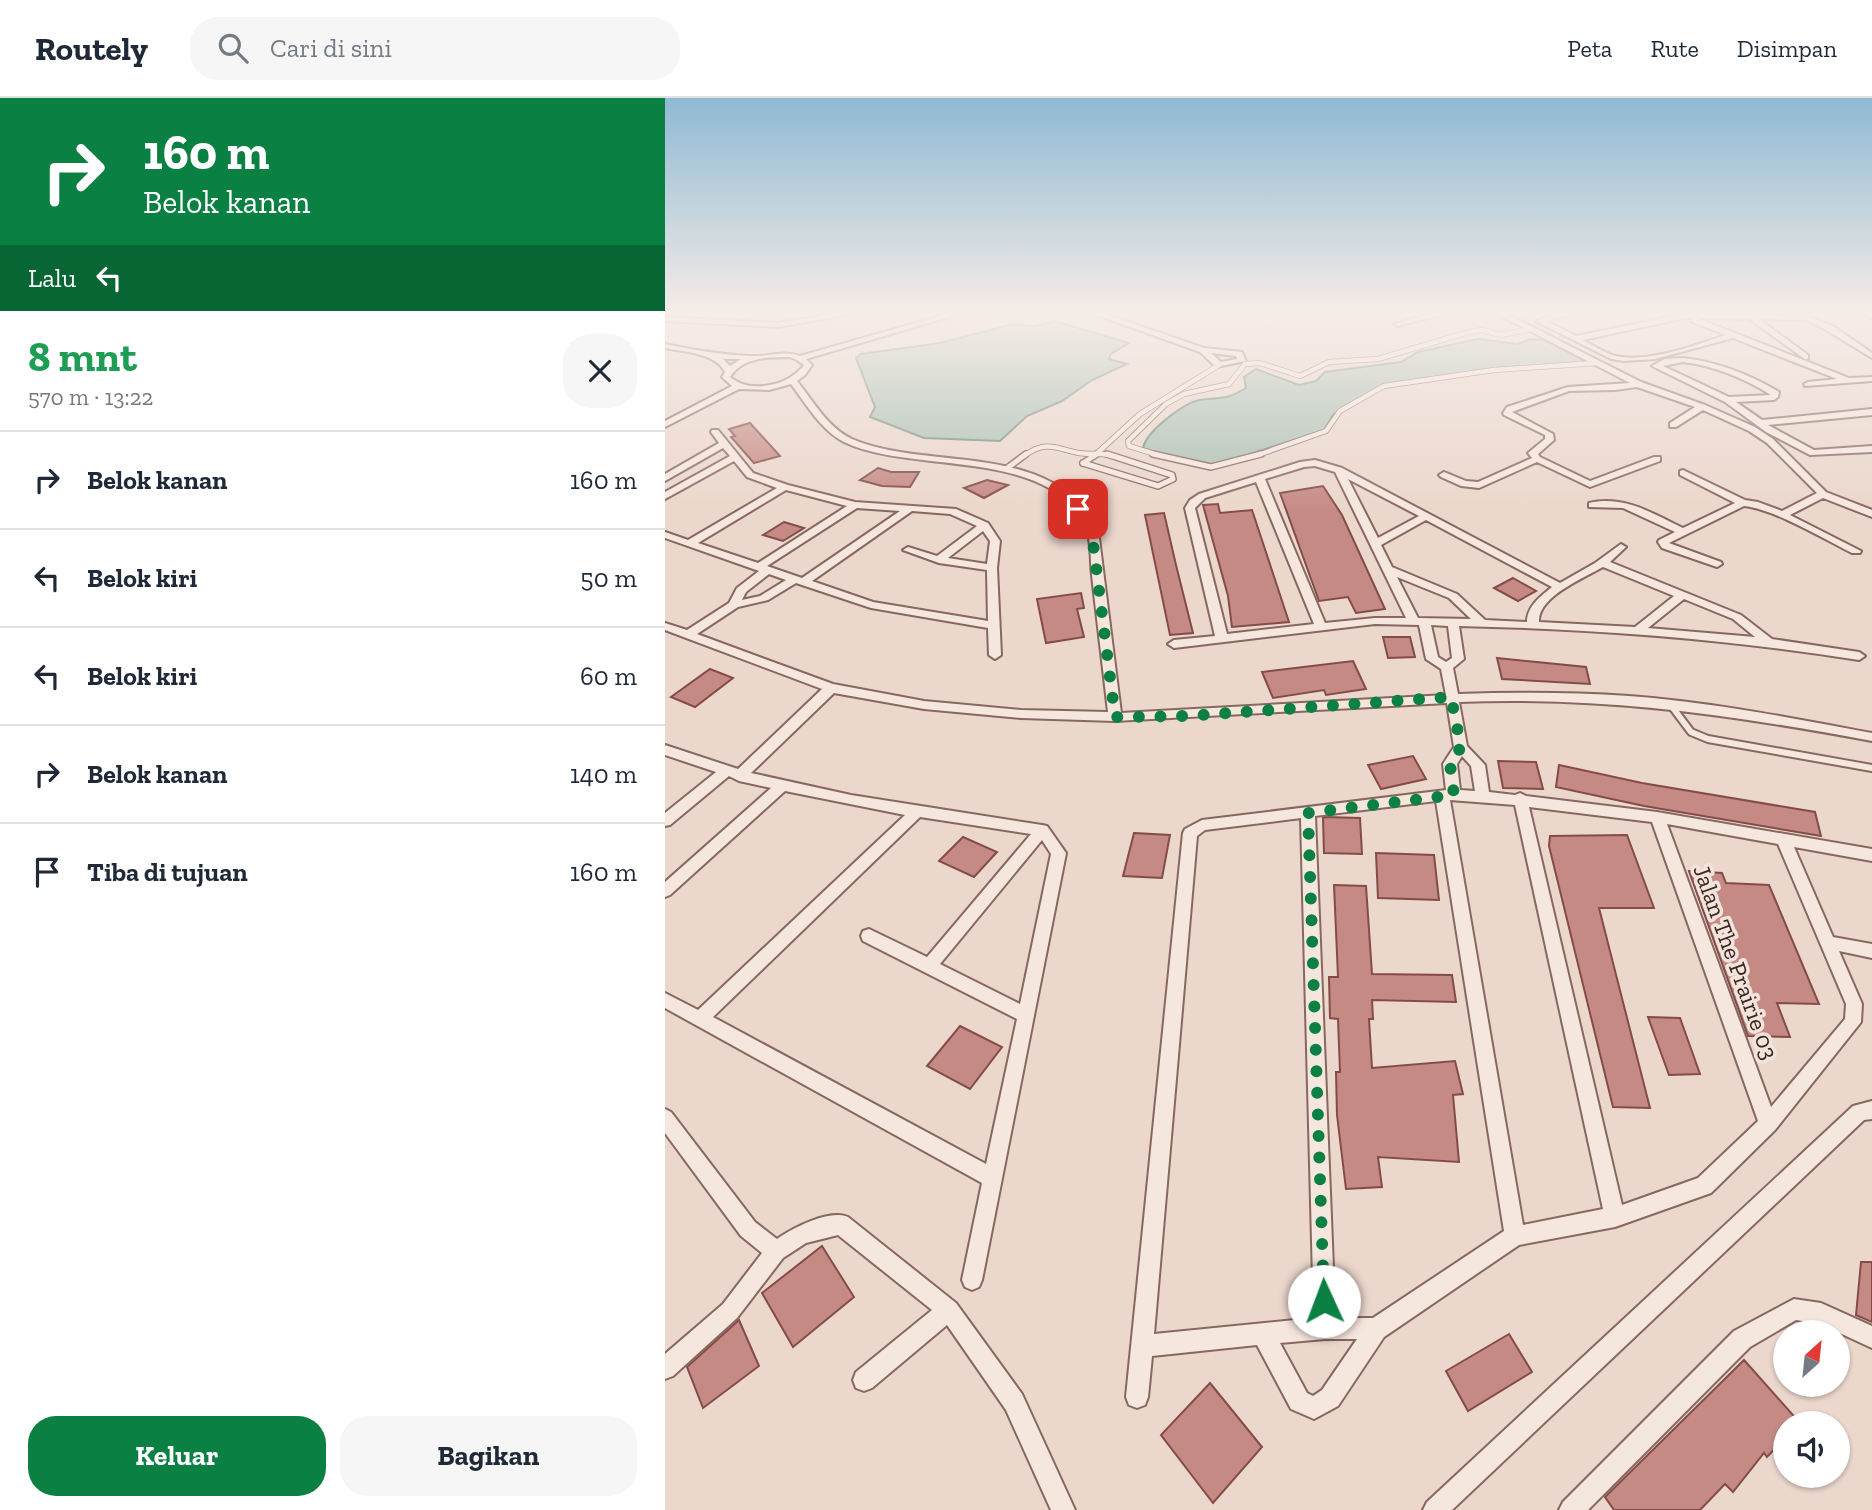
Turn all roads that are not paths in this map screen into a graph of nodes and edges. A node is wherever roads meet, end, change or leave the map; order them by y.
1 (730, 380) edge
2 (792, 380) joint
3 (1195, 380) edge
4 (1231, 380) edge
5 (1430, 380) edge
6 (1630, 380) edge
7 (1684, 380) edge
8 (1744, 380) edge
9 (1862, 380) edge
10 (1849, 381) joint
11 (1638, 384) junction
12 (1808, 384) dead end
13 (738, 386) junction
14 (1728, 400) junction
15 (1702, 407) junction
16 (1872, 412) edge
17 (1762, 423) junction
18 (665, 424) edge
19 (1558, 424) dead end
20 (1673, 425) dead end
21 (1538, 428) junction
22 (715, 432) dead end
23 (724, 444) junction
24 (1872, 449) edge
25 (1100, 452) junction
26 (1079, 453) junction
27 (733, 458) junction
28 (1537, 459) junction
29 (1657, 459) dead end
30 (1083, 463) junction
31 (1006, 469) junction
32 (1339, 470) junction
33 (1683, 474) dead end
34 (1444, 475) dead end
35 (1259, 477) junction
36 (665, 478) edge
37 (785, 487) junction
38 (1822, 494) junction
39 (665, 496) edge
40 (1743, 503) junction
41 (855, 505) junction
42 (1592, 505) dead end
43 (910, 508) junction
44 (1872, 514) edge
45 (1782, 515) junction
46 (1427, 516) junction
47 (984, 525) junction
48 (1680, 531) junction
49 (665, 535) edge
50 (690, 544) junction
51 (1375, 544) junction
52 (1621, 547) dead end
53 (908, 550) dead end
54 (1856, 551) dead end
55 (939, 560) junction
56 (1603, 563) junction
57 (1717, 564) dead end
58 (763, 568) junction
59 (992, 568) junction
60 (1390, 570) junction
61 (799, 581) junction
62 (1560, 587) junction
63 (1681, 596) junction
64 (734, 605) junction
65 (1419, 622) junction
66 (1453, 623) junction
67 (1482, 623) junction
68 (665, 625) edge
69 (994, 625) junction
70 (1533, 625) junction
71 (1321, 628) junction
72 (1638, 631) junction
73 (688, 635) junction
74 (1222, 639) junction
75 (1768, 642) junction
76 (1174, 644) dead end
77 (995, 655) dead end
78 (1859, 656) dead end
79 (1447, 667) junction
80 (831, 688) junction
81 (1451, 697) junction
82 (1670, 704) junction
83 (1115, 717) junction
84 (1872, 737) edge
85 (1461, 747) junction
86 (665, 750) edge
87 (1872, 768) edge
88 (732, 774) junction
89 (781, 787) junction
90 (1448, 795) junction
91 (1483, 796) junction
92 (1520, 798) junction
93 (917, 812) junction
94 (1308, 813) junction
95 (1657, 817) junction
96 (665, 821) edge
97 (1042, 830) junction
98 (1783, 839) junction
99 (1872, 855) edge
100 (665, 891) edge
101 (869, 936) dead end
102 (1830, 943) junction
103 (1872, 951) edge
104 (929, 966) junction
105 (665, 1000) edge
106 (1026, 1015) junction
107 (701, 1018) junction
108 (1872, 1110) edge
109 (665, 1118) edge
110 (1769, 1124) junction
111 (992, 1178) junction
112 (1615, 1217) junction
113 (1515, 1236) junction
114 (776, 1251) junction
115 (972, 1280) dead end
116 (949, 1310) junction
117 (1325, 1328) junction
118 (1376, 1329) junction
119 (1264, 1336) junction
120 (1872, 1337) edge
121 (1143, 1346) junction
122 (665, 1368) edge
123 (864, 1380) dead end
124 (1136, 1397) dead end
125 (1063, 1510) edge
126 (1435, 1510) edge
127 (1571, 1510) edge

1 - 13 street
2 - 13 street
2 - 31 street
3 - 25 lane
4 - 5 lane
6 - 11 street
7 - 14 street
8 - 14 street
9 - 10 street
10 - 12 street
11 - 15 street
11 - 21 street
13 - 18 street
14 - 17 street
15 - 20 street
15 - 38 street
16 - 17 street
17 - 24 street
19 - 21 street
21 - 28 street
22 - 23 street
23 - 27 street
23 - 36 street
25 - 26 lane
25 - 30 lane
25 - 30 lane
26 - 30 lane
26 - 31 lane
27 - 37 street
27 - 39 street
28 - 29 street
28 - 34 street
31 - 83 street
32 - 35 street
32 - 46 street
32 - 51 street
33 - 40 street
35 - 71 street
35 - 74 street
37 - 41 street
37 - 50 street
38 - 44 street
38 - 45 street
40 - 45 street
40 - 48 street
41 - 43 street
41 - 58 street
42 - 48 street
43 - 47 street
43 - 61 street
45 - 54 street
46 - 51 street
46 - 62 street
47 - 55 street
47 - 59 street
48 - 57 street
49 - 50 street
50 - 58 street
51 - 60 street
52 - 56 street
53 - 55 street
55 - 59 street
56 - 62 street
56 - 63 street
58 - 61 street
58 - 64 street
59 - 69 street
60 - 65 street
60 - 67 street
61 - 64 street
61 - 69 street
62 - 70 street
63 - 72 street
63 - 75 street
64 - 73 street
65 - 66 street
65 - 71 street
65 - 79 street
66 - 67 street
66 - 79 street
67 - 70 street
68 - 73 street
69 - 77 street
70 - 72 street
71 - 74 street
72 - 75 street
73 - 80 street
74 - 76 street
75 - 78 street
79 - 81 street
80 - 83 street
80 - 88 street
81 - 82 street
81 - 83 street
81 - 85 street
82 - 84 street
82 - 87 lane
85 - 90 street
85 - 91 street
86 - 88 street
88 - 89 street
88 - 96 street
89 - 93 street
89 - 100 street
90 - 91 street
90 - 94 street
90 - 113 street
91 - 92 street
92 - 95 street
92 - 112 street
93 - 97 street
93 - 107 street
94 - 117 street
94 - 121 street
95 - 98 street
95 - 110 street, Jalan The Prairie 03
97 - 104 street
97 - 106 street
98 - 99 street
98 - 102 street
101 - 104 street
102 - 103 street
102 - 110 street
104 - 106 street
105 - 107 street
106 - 111 street
107 - 111 street
108 - 126 street
109 - 114 street
110 - 112 street
111 - 115 street
112 - 113 street
113 - 118 street
114 - 116 street
114 - 122 street
116 - 123 street
116 - 125 street
117 - 118 street
117 - 119 street
118 - 119 street
119 - 121 street
120 - 127 street
121 - 124 street

